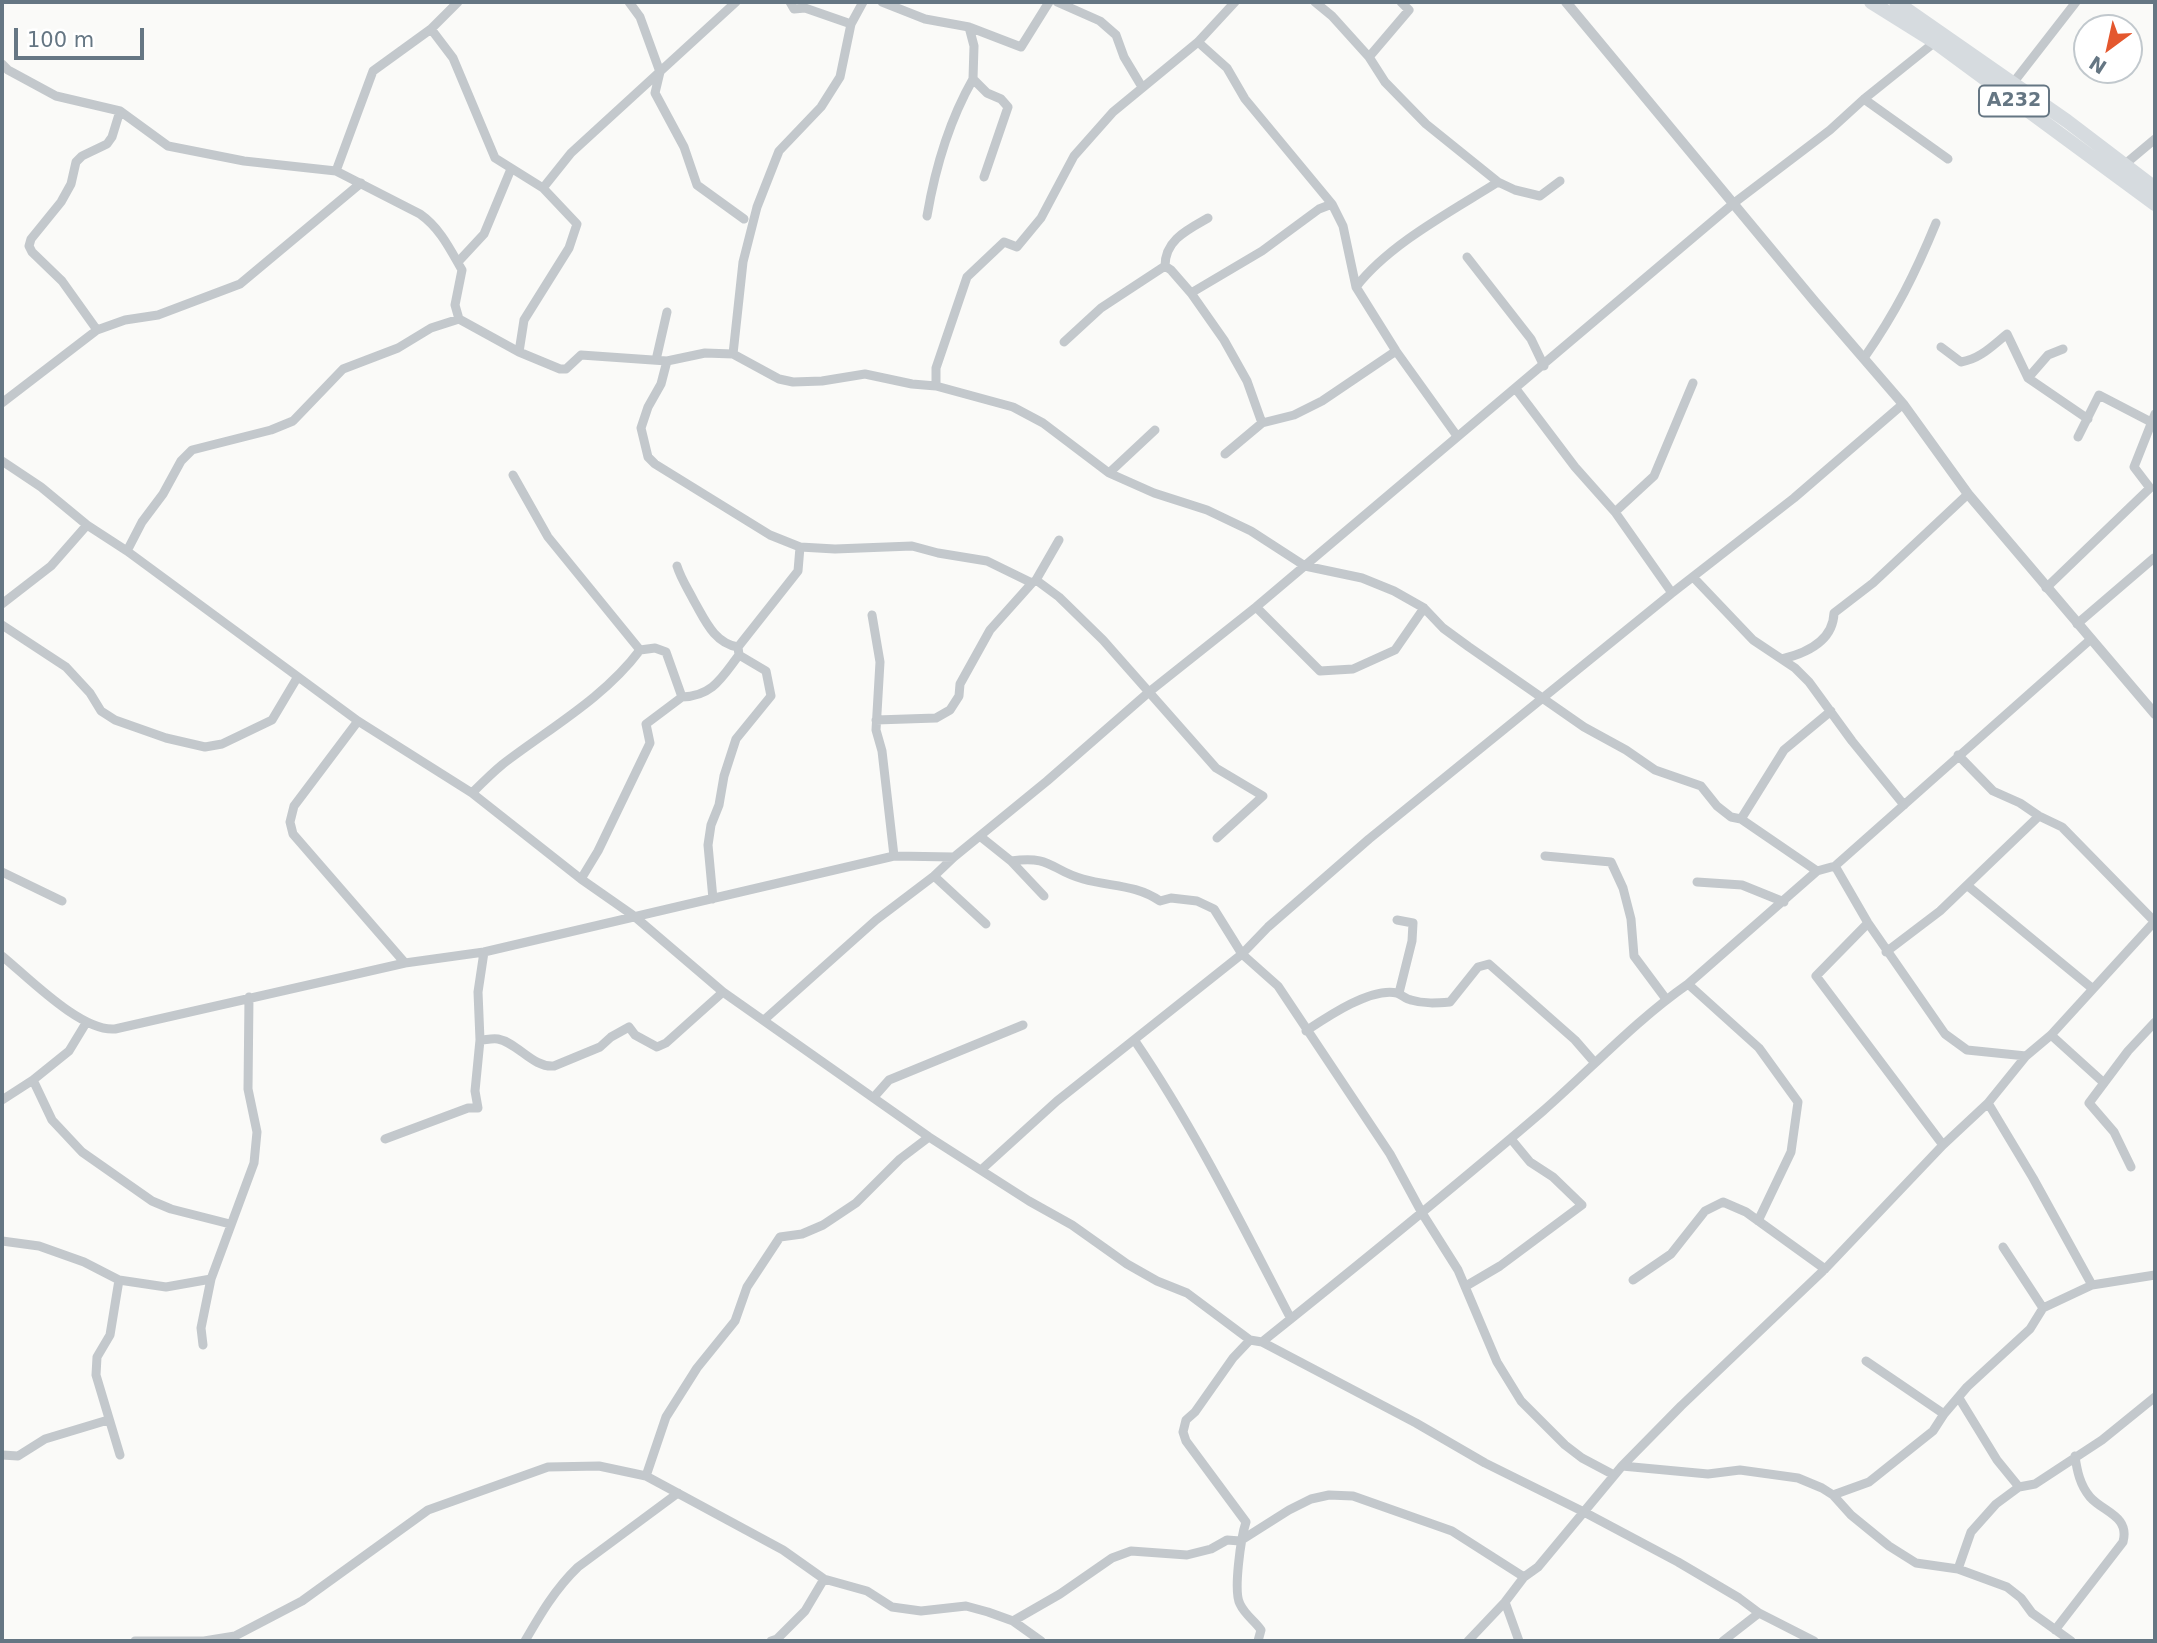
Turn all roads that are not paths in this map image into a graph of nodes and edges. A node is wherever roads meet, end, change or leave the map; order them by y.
1 (458, 2) edge
2 (629, 2) edge
3 (736, 2) edge
4 (790, 2) edge
5 (863, 2) edge
6 (882, 2) edge
7 (1049, 2) edge
8 (1057, 2) edge
9 (1235, 2) edge
10 (1315, 2) edge
11 (1401, 2) edge
12 (1566, 2) edge
13 (1871, 2) edge
14 (1896, 2) edge
15 (2077, 2) edge
16 (851, 24) junction
17 (969, 27) junction
18 (431, 29) junction
19 (1198, 42) junction
20 (1935, 42) junction
21 (1370, 57) junction
22 (2, 64) edge
23 (660, 72) junction
24 (973, 79) junction
25 (2013, 83) junction
26 (1142, 87) junction
27 (1864, 99) junction
28 (120, 111) junction
29 (2067, 121) junction
30 (2056, 132) junction
31 (2155, 139) edge
32 (1948, 159) dead end
33 (2124, 165) junction
34 (511, 169) junction
35 (336, 171) junction
36 (984, 177) dead end
37 (1560, 181) dead end
38 (1499, 182) junction
39 (361, 183) junction
40 (542, 188) junction
41 (2155, 188) edge
42 (1734, 203) junction
43 (1332, 204) junction
44 (2155, 204) edge
45 (927, 216) dead end
46 (1208, 218) dead end
47 (744, 219) dead end
48 (1936, 223) dead end
49 (1467, 257) dead end
50 (458, 262) junction
51 (1352, 262) junction
52 (1165, 266) junction
53 (1369, 270) junction
54 (1356, 287) junction
55 (1191, 293) junction
56 (667, 312) dead end
57 (459, 318) junction
58 (97, 330) junction
59 (1064, 342) dead end
60 (1941, 347) dead end
61 (2063, 349) dead end
62 (1396, 351) junction
63 (519, 352) junction
64 (733, 354) junction
65 (1864, 358) junction
66 (656, 360) junction
67 (667, 361) junction
68 (1544, 366) junction
69 (2028, 378) junction
70 (1693, 383) dead end
71 (936, 386) junction
72 (1516, 389) junction
73 (2, 403) edge
74 (1903, 404) junction
75 (2153, 418) edge
76 (2088, 419) junction
77 (1262, 423) junction
78 (1155, 430) dead end
79 (1457, 436) junction
80 (2078, 437) dead end
81 (1226, 454) dead end
82 (2, 461) edge
83 (1109, 473) junction
84 (513, 475) dead end
85 (1968, 494) junction
86 (1615, 512) junction
87 (87, 525) junction
88 (1059, 540) dead end
89 (800, 547) junction
90 (127, 551) junction
91 (2154, 558) edge
92 (677, 566) dead end
93 (1305, 566) junction
94 (1693, 577) junction
95 (1034, 581) junction
96 (2046, 588) junction
97 (1672, 593) junction
98 (2, 604) edge
99 (1256, 607) junction
100 (1424, 608) junction
101 (872, 615) dead end
102 (2077, 624) junction
103 (2, 625) edge
104 (2091, 639) junction
105 (640, 650) junction
106 (738, 651) junction
107 (1782, 659) junction
108 (298, 677) junction
109 (1149, 692) junction
110 (682, 697) junction
111 (1542, 698) junction
112 (2153, 707) edge
113 (1831, 711) junction
114 (876, 720) junction
115 (358, 721) junction
116 (1958, 755) junction
117 (472, 793) junction
118 (1904, 805) junction
119 (2039, 817) junction
120 (1741, 819) junction
121 (981, 837) junction
122 (1217, 838) dead end
123 (894, 856) junction
124 (1545, 856) dead end
125 (954, 857) junction
126 (1012, 861) junction
127 (1835, 866) junction
128 (1817, 871) junction
129 (2, 872) edge
130 (934, 876) junction
131 (581, 879) junction
132 (1697, 882) dead end
133 (1968, 886) junction
134 (1044, 896) dead end
135 (713, 899) junction
136 (62, 901) dead end
137 (1784, 902) junction
138 (634, 916) junction
139 (1397, 920) dead end
140 (2155, 922) edge
141 (1868, 923) junction
142 (986, 924) dead end
143 (484, 952) junction
144 (1886, 952) junction
145 (1242, 954) junction
146 (2, 956) edge
147 (405, 963) junction
148 (1688, 984) junction
149 (2093, 989) junction
150 (723, 992) junction
151 (1399, 993) junction
152 (248, 998) junction
153 (1666, 999) junction
154 (764, 1020) junction
155 (2155, 1022) edge
156 (86, 1023) junction
157 (1023, 1026) dead end
158 (1306, 1031) junction
159 (2050, 1034) junction
160 (480, 1040) junction
161 (1135, 1041) junction
162 (2025, 1056) junction
163 (1595, 1063) junction
164 (33, 1080) junction
165 (2104, 1083) junction
166 (874, 1097) junction
167 (2, 1100) edge
168 (1989, 1103) junction
169 (929, 1137) junction
170 (385, 1139) dead end
171 (1510, 1139) junction
172 (1942, 1145) junction
173 (2131, 1167) dead end
174 (981, 1170) junction
175 (1422, 1213) junction
176 (1758, 1221) junction
177 (230, 1224) junction
178 (2, 1241) edge
179 (2003, 1247) dead end
180 (1825, 1269) junction
181 (2155, 1275) edge
182 (211, 1279) junction
183 (119, 1280) junction
184 (1633, 1280) dead end
185 (2092, 1285) junction
186 (1466, 1286) junction
187 (2043, 1308) junction
188 (1291, 1319) junction
189 (1250, 1339) junction
190 (1262, 1342) junction
191 (203, 1345) dead end
192 (1866, 1361) dead end
193 (2155, 1397) edge
194 (1959, 1398) junction
195 (1944, 1413) junction
196 (108, 1420) junction
197 (2, 1455) edge
198 (120, 1455) dead end
199 (2075, 1456) junction
200 (2062, 1465) junction
201 (1622, 1466) junction
202 (2077, 1473) junction
203 (1614, 1475) junction
204 (646, 1476) junction
205 (2019, 1487) junction
206 (678, 1493) junction
207 (1832, 1495) junction
208 (1584, 1511) junction
209 (1240, 1541) junction
210 (1958, 1569) junction
211 (1524, 1577) junction
212 (824, 1579) junction
213 (1505, 1602) junction
214 (1759, 1613) junction
215 (1013, 1621) junction
216 (2055, 1630) junction
217 (135, 1641) edge
218 (525, 1641) edge
219 (771, 1641) edge
220 (1040, 1641) edge
221 (1258, 1641) edge
222 (1468, 1641) edge
223 (1519, 1641) edge
224 (1723, 1641) edge
225 (1814, 1641) edge
226 (2071, 1641) edge

1 - 18 street
2 - 23 street
3 - 23 street
4 - 16 street
5 - 16 street
6 - 17 street
7 - 17 street
8 - 26 street
9 - 19 street
10 - 21 street
11 - 21 street
12 - 42 street
13 - 20 highway, A232
14 - 25 highway, A232
15 - 25 street
16 - 64 street
17 - 24 street
18 - 34 street
18 - 35 street
19 - 26 street
19 - 43 street
20 - 27 street
20 - 30 highway, A232
21 - 38 street
22 - 28 street
23 - 40 street
23 - 47 street
24 - 36 street
24 - 45 street
25 - 29 highway, A232
26 - 71 street
27 - 32 street
27 - 42 street
28 - 35 street
28 - 58 street
29 - 30 highway
29 - 33 highway, A232
30 - 44 highway, A232
31 - 33 street
33 - 41 highway, A232
34 - 40 street
34 - 50 street
35 - 39 street
37 - 38 street
38 - 53 street
39 - 50 street
39 - 58 street
40 - 63 street
42 - 65 street
42 - 68 street
43 - 51 street
43 - 55 street
46 - 52 street
48 - 65 street
49 - 68 street
50 - 57 street
51 - 53 street
51 - 54 street
52 - 55 street
52 - 59 street
53 - 54 street
54 - 62 street
55 - 77 street
56 - 66 street
57 - 63 street
57 - 90 street
58 - 73 street
60 - 69 street
61 - 69 street
62 - 77 street
62 - 79 street
63 - 66 street
64 - 67 street
64 - 71 street
65 - 74 street
66 - 67 street
67 - 89 street
68 - 72 street
69 - 76 street
70 - 86 street
71 - 83 street
72 - 79 street
72 - 86 street
74 - 85 street
74 - 94 street
75 - 76 street
75 - 96 street
76 - 80 street
77 - 81 street
78 - 83 street
79 - 93 street
82 - 87 street
83 - 93 street
84 - 105 street
85 - 96 street
85 - 107 street
86 - 97 street
87 - 90 street
87 - 98 street
88 - 95 street
89 - 95 street
89 - 106 street
90 - 108 street
91 - 102 street
92 - 106 street
93 - 99 street
93 - 100 street
94 - 97 street
94 - 107 street
95 - 109 street
95 - 114 street
96 - 102 street
97 - 111 street
99 - 100 street
99 - 109 street
100 - 111 street
101 - 114 street
102 - 104 street
103 - 108 street
104 - 112 street
104 - 116 street
105 - 110 street
105 - 117 street
106 - 110 street
106 - 135 street
107 - 113 street
108 - 115 street
109 - 121 street
109 - 122 street
110 - 131 street
111 - 120 street
111 - 145 street
113 - 118 street
113 - 120 street
114 - 123 street
115 - 117 street
115 - 147 street
116 - 118 street
116 - 119 street
117 - 131 street
118 - 127 street
119 - 133 street
119 - 140 street
120 - 128 street
121 - 125 street
121 - 126 street
123 - 125 street
123 - 135 street
124 - 153 street
125 - 130 street
126 - 134 street
126 - 145 street
127 - 128 street
127 - 141 street
128 - 137 street
129 - 136 street
130 - 142 street
130 - 154 street
131 - 138 street
132 - 137 street
133 - 144 street
133 - 149 street
135 - 138 street
137 - 148 street
138 - 143 street
138 - 150 street
139 - 151 street
140 - 149 street
141 - 144 street
141 - 172 street
143 - 147 street
143 - 160 street
144 - 162 street
145 - 158 street
145 - 161 street
146 - 156 street
147 - 152 street
148 - 153 street
148 - 176 street
149 - 159 street
150 - 154 street
150 - 160 street
151 - 158 street
151 - 163 street
152 - 156 street
152 - 177 street
153 - 163 street
154 - 166 street
155 - 165 street
156 - 164 street
157 - 166 street
158 - 175 street
159 - 162 street
159 - 165 street
160 - 170 street
161 - 174 street
161 - 188 street
162 - 168 street
163 - 171 street
164 - 167 street
164 - 177 street
165 - 173 street
166 - 169 street
168 - 172 street
168 - 185 street
169 - 174 street
169 - 204 street
171 - 175 street
171 - 186 street
172 - 180 street
174 - 189 street
175 - 186 street
175 - 188 street
176 - 180 street
176 - 184 street
177 - 182 street
178 - 183 street
179 - 187 street
180 - 201 street
181 - 185 street
182 - 183 street
182 - 191 street
183 - 196 street
185 - 187 street
186 - 203 street
187 - 194 street
188 - 190 street
189 - 190 street
189 - 209 street
190 - 208 street
192 - 195 street
193 - 199 street
194 - 195 street
194 - 205 street
195 - 207 street
196 - 197 street
196 - 198 street
199 - 200 street
199 - 202 street
200 - 202 street
200 - 205 street
201 - 203 street
201 - 207 street
202 - 216 street
203 - 208 street
204 - 206 street
204 - 217 street
205 - 210 street
206 - 212 street
206 - 218 street
207 - 210 street
208 - 211 street
208 - 214 street
209 - 211 street
209 - 215 street
209 - 221 street
210 - 216 street
211 - 213 street
212 - 215 street
212 - 219 street
213 - 222 street
213 - 223 street
214 - 224 street
214 - 225 street
215 - 220 street
216 - 226 street

